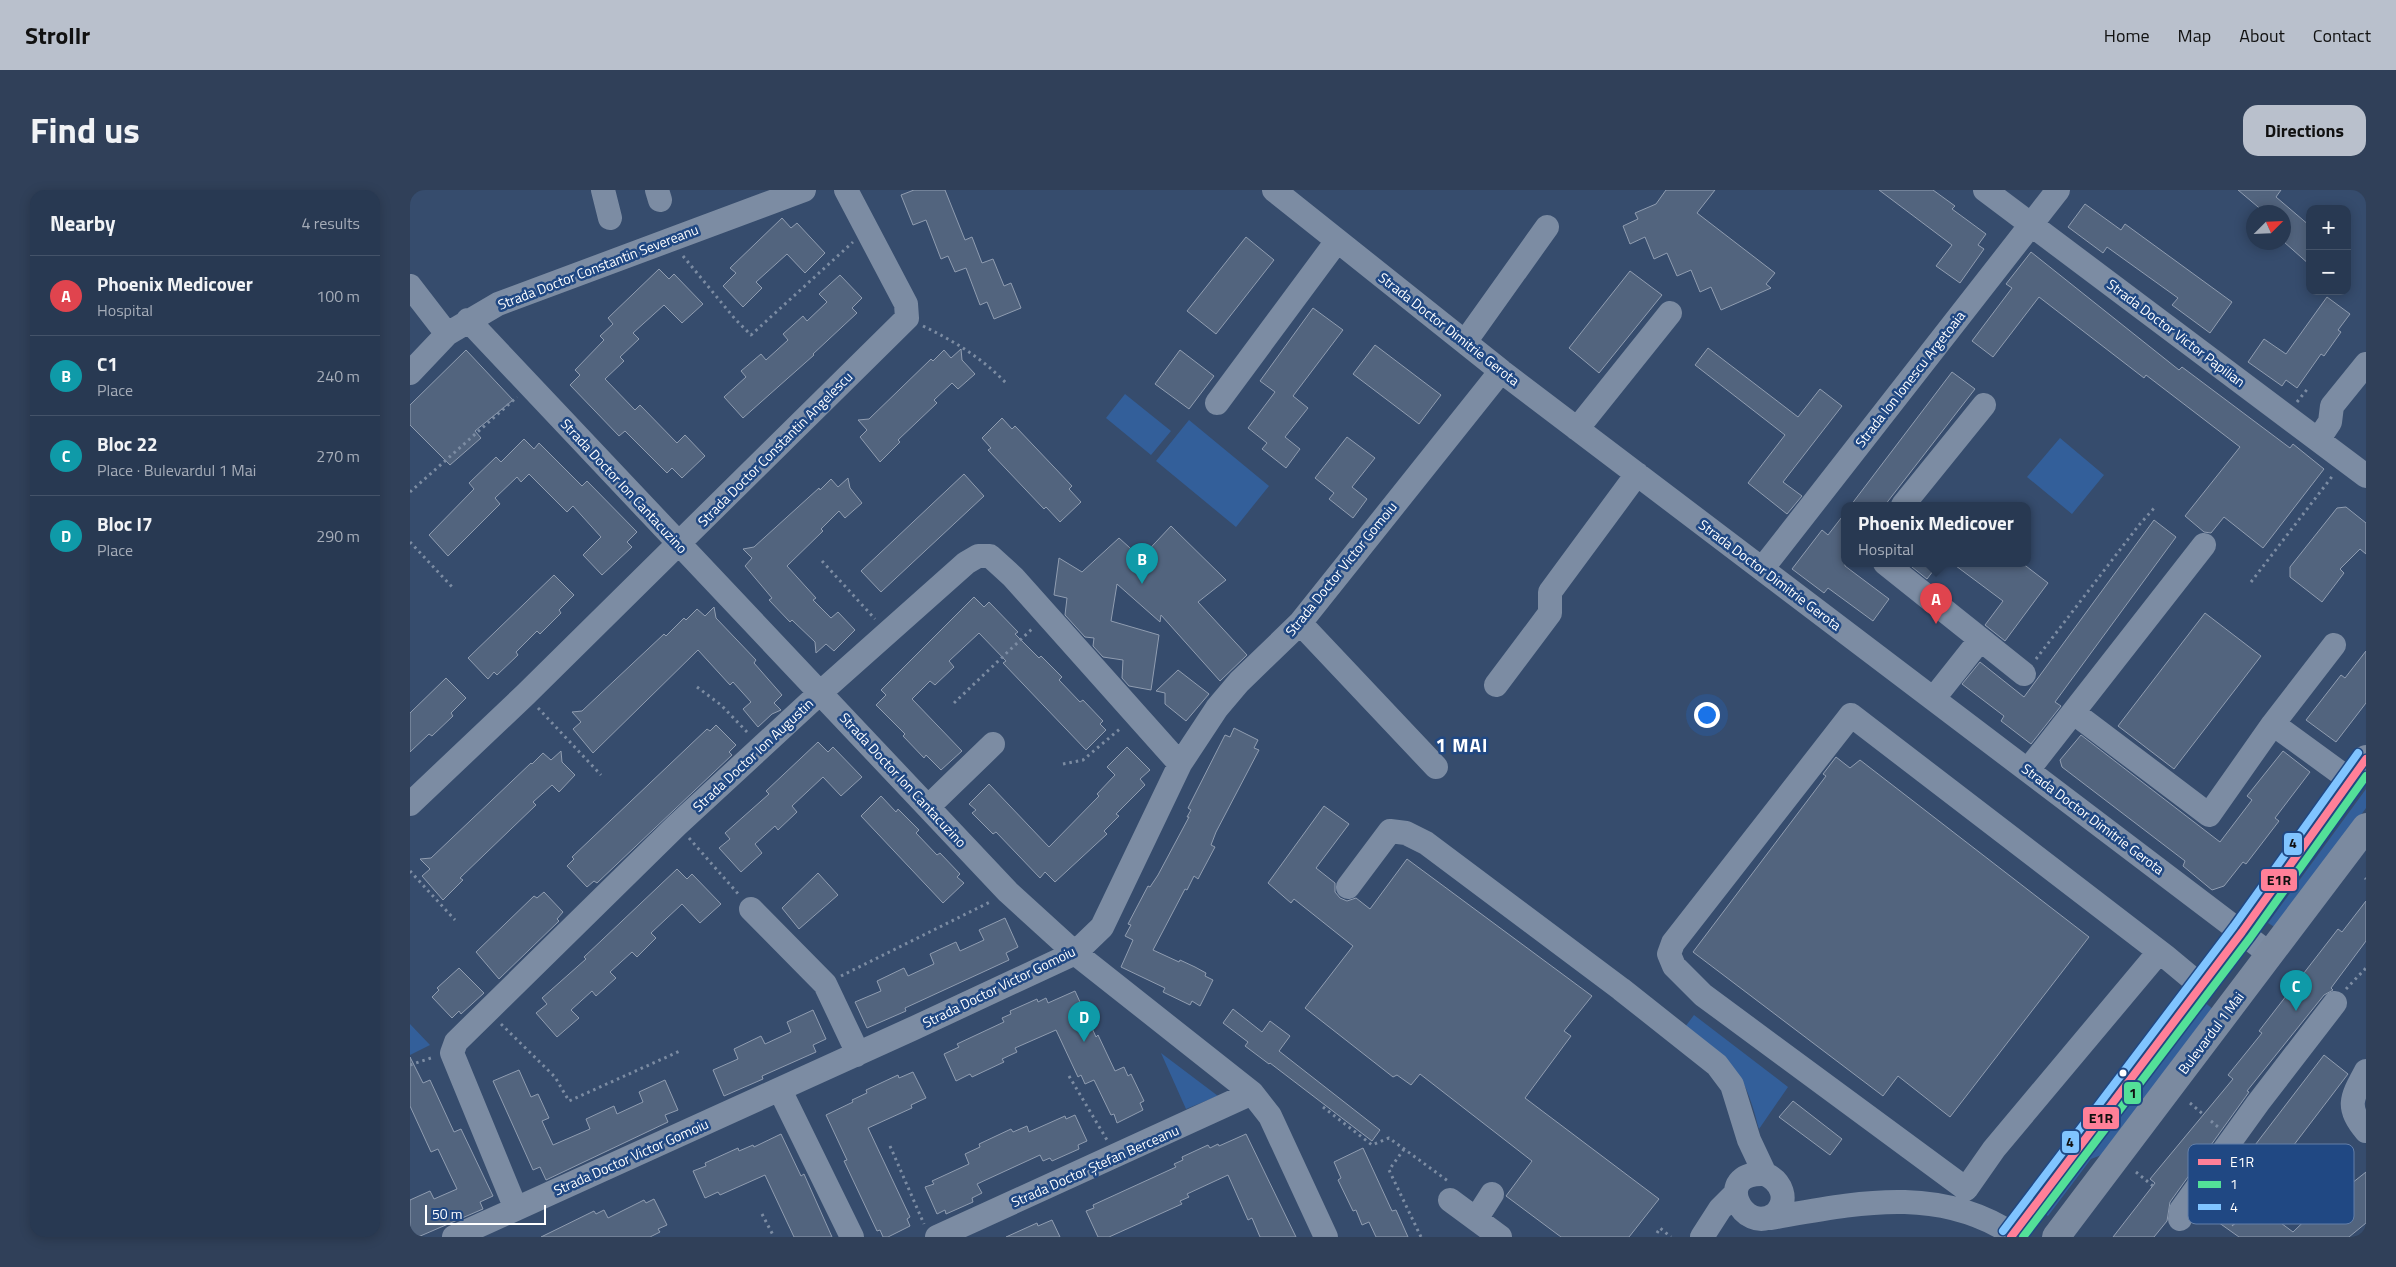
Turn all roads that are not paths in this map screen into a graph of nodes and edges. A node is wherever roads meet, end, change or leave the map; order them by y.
1 (604, 190) edge
2 (804, 190) edge
3 (846, 190) edge
4 (1985, 190) edge
5 (2058, 190) edge
6 (1282, 192) edge
7 (610, 218) dead end
8 (2031, 224) junction
9 (1547, 227) dead end
10 (1337, 241) junction
11 (410, 286) edge
12 (1670, 313) dead end
13 (468, 320) junction
14 (447, 334) junction
15 (1465, 342) junction
16 (2366, 364) edge
17 (1501, 371) junction
18 (410, 373) edge
19 (1217, 403) dead end
20 (1984, 405) dead end
21 (1577, 429) junction
22 (2318, 440) junction
23 (1637, 474) junction
24 (2366, 476) edge
25 (1905, 502) edge
26 (679, 544) junction
27 (2204, 545) dead end
28 (1890, 567) edge
29 (1762, 569) junction
30 (1300, 623) junction
31 (1980, 640) junction
32 (2334, 645) dead end
33 (2024, 674) road end
34 (1496, 685) dead end
35 (821, 692) junction
36 (1934, 698) junction
37 (2074, 713) junction
38 (2273, 724) junction
39 (993, 744) dead end
40 (1180, 764) junction
41 (1436, 767) dead end
42 (2358, 769) edge
43 (2028, 770) junction
44 (410, 804) edge
45 (928, 807) junction
46 (2366, 828) edge
47 (1348, 887) dead end
48 (751, 908) road end
49 (2242, 932) junction
50 (1075, 953) junction
51 (2271, 955) junction
52 (2165, 956) junction
53 (2201, 986) junction
54 (2335, 1003) road end
55 (2230, 1008) junction
56 (856, 1055) junction
57 (2366, 1071) edge
58 (780, 1090) junction
59 (1252, 1093) junction
60 (2366, 1131) edge
61 (2228, 1144) edge
62 (1747, 1190) junction
63 (1451, 1192) road end
64 (1492, 1194) dead end
65 (1959, 1198) junction
66 (2188, 1200) edge
67 (516, 1209) junction
68 (1777, 1209) junction
69 (1476, 1219) junction
70 (2180, 1219) dead end
71 (931, 1232) edge
72 (1704, 1235) edge
73 (2013, 1236) edge
74 (454, 1237) edge
75 (852, 1237) edge
76 (1326, 1237) edge
77 (1500, 1237) edge
78 (2056, 1237) edge

1 - 7 street
2 - 13 street, Strada Doctor Constantin Severeanu
3 - 26 street, Strada Doctor Constantin Angelescu
4 - 8 street, Strada Doctor Victor Papilian
5 - 8 street, Strada Ion Ionescu Argetoaia
6 - 10 street, Strada Doctor Dimitrie Gerota
8 - 22 street, Strada Doctor Victor Papilian
8 - 29 street, Strada Ion Ionescu Argetoaia
9 - 15 street
10 - 15 street, Strada Doctor Dimitrie Gerota
10 - 19 street
11 - 14 street
12 - 21 street
13 - 14 street, Strada Doctor Constantin Severeanu
13 - 26 street, Strada Doctor Ion Cantacuzino
14 - 18 street, Strada Doctor Constantin Severeanu
15 - 17 street, Strada Doctor Dimitrie Gerota
16 - 22 street
17 - 21 street, Strada Doctor Dimitrie Gerota
17 - 30 street, Strada Doctor Victor Gomoiu
20 - 25 street
21 - 23 street, Strada Doctor Dimitrie Gerota
22 - 24 street, Strada Doctor Victor Papilian
23 - 29 street, Strada Doctor Dimitrie Gerota
23 - 34 street
26 - 35 street, Strada Doctor Ion Cantacuzino
26 - 44 street, Strada Doctor Constantin Angelescu
27 - 37 street
28 - 31 street
29 - 36 street, Strada Doctor Dimitrie Gerota
30 - 40 street, Strada Doctor Victor Gomoiu
30 - 41 street
31 - 33 street
31 - 36 street
32 - 38 street
35 - 40 street, Strada Doctor Ion Augustin
35 - 45 street, Strada Doctor Ion Cantacuzino
35 - 67 street, Strada Doctor Ion Augustin
36 - 43 street, Strada Doctor Dimitrie Gerota
37 - 38 street
37 - 43 street
38 - 42 street
39 - 45 street
40 - 50 street, Strada Doctor Victor Gomoiu
42 - 49 main road
43 - 49 street, Strada Doctor Dimitrie Gerota
45 - 50 street, Strada Doctor Ion Cantacuzino
46 - 51 main road, Bulevardul 1 Mai
47 - 62 street
48 - 56 street
49 - 51 street, Strada Doctor Dimitrie Gerota
49 - 53 main road
50 - 56 street, Strada Doctor Victor Gomoiu
50 - 59 street, Strada Doctor Ion Cantacuzino
51 - 55 main road, Bulevardul 1 Mai
52 - 53 street
52 - 65 street
52 - 65 street
53 - 55 main road
53 - 73 main road
54 - 61 street
55 - 78 main road, Bulevardul 1 Mai
56 - 58 street, Strada Doctor Victor Gomoiu
57 - 60 street
58 - 67 street, Strada Doctor Victor Gomoiu
58 - 75 street
59 - 71 street, Strada Doctor Ștefan Berceanu
59 - 76 street, Strada Doctor Ion Cantacuzino
62 - 68 street
62 - 68 street
62 - 72 street
63 - 69 street
64 - 69 street
65 - 68 street
65 - 73 street
66 - 70 street
67 - 74 street, Strada Doctor Victor Gomoiu
69 - 77 street

